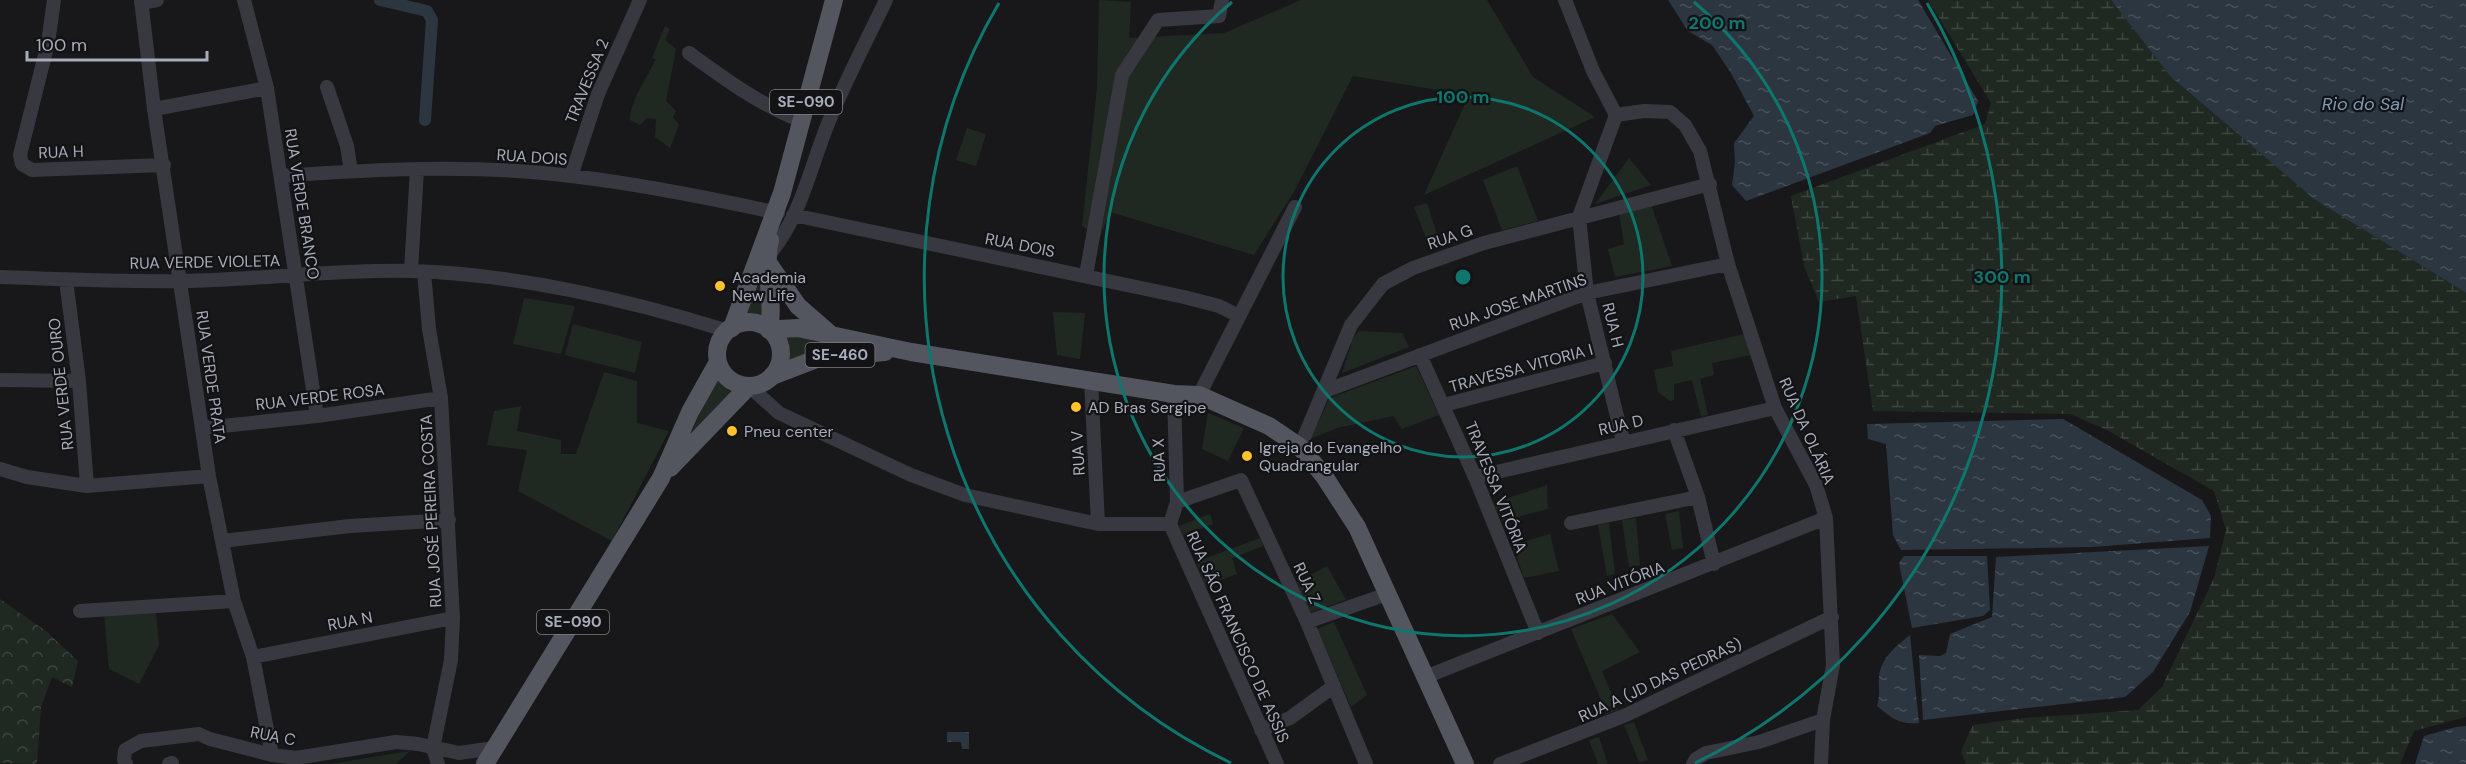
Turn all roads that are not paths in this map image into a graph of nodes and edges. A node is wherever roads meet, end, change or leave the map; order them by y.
1 (54, 0) edge
2 (157, 0) edge
3 (244, 0) edge
4 (834, 0) edge
5 (886, 0) edge
6 (1222, 0) edge
7 (1564, 0) edge
8 (141, 1) edge
9 (636, 1) edge
10 (689, 52) dead end
11 (327, 87) dead end
12 (267, 88) junction
13 (154, 109) junction
14 (1616, 115) junction
15 (801, 120) junction
16 (164, 165) junction
17 (417, 169) junction
18 (351, 171) junction
19 (280, 176) junction
20 (571, 176) junction
21 (1710, 184) junction
22 (1295, 207) dead end
23 (781, 211) junction
24 (1579, 217) junction
25 (766, 259) junction
26 (1728, 264) junction
27 (418, 272) junction
28 (1086, 275) junction
29 (298, 276) junction
30 (0, 277) edge
31 (66, 279) junction
32 (180, 281) junction
33 (1587, 293) junction
34 (1239, 316) junction
35 (730, 329) junction
36 (771, 332) junction
37 (831, 334) junction
38 (910, 352) junction
39 (1420, 355) junction
40 (718, 362) junction
41 (1605, 363) junction
42 (772, 376) junction
43 (0, 380) edge
44 (79, 381) junction
45 (1091, 381) junction
46 (749, 386) junction
47 (1325, 391) junction
48 (1174, 394) junction
49 (1198, 395) junction
50 (441, 398) junction
51 (1444, 405) junction
52 (1775, 408) junction
53 (317, 416) junction
54 (202, 428) junction
55 (1674, 430) junction
56 (1623, 441) junction
57 (1300, 447) junction
58 (0, 469) edge
59 (209, 476) junction
60 (1475, 477) junction
61 (661, 478) junction
62 (87, 486) junction
63 (1698, 497) junction
64 (1177, 502) junction
65 (1826, 518) junction
66 (449, 520) junction
67 (1571, 523) dead end
68 (1098, 524) junction
69 (1170, 524) junction
70 (222, 542) junction
71 (1714, 564) junction
72 (1387, 594) junction
73 (234, 601) junction
74 (80, 611) dead end
75 (1832, 617) junction
76 (453, 618) junction
77 (1307, 622) junction
78 (1538, 633) junction
79 (253, 657) junction
80 (1425, 677) junction
81 (1334, 686) junction
82 (1823, 720) junction
83 (1261, 730) junction
84 (433, 748) junction
85 (495, 748) junction
86 (272, 755) junction
87 (1694, 761) edge
88 (126, 764) edge
89 (438, 764) edge
90 (484, 764) edge
91 (1277, 764) edge
92 (1366, 764) edge
93 (1465, 764) edge
94 (1500, 764) edge
95 (1821, 764) edge

1 - 16 street, RUA H
2 - 8 street
3 - 12 street, RUA VERDE BRANCO
4 - 15 main road, SE-090
5 - 23 street
6 - 28 street
7 - 14 street
8 - 13 street, RUA VERDE PRATA
9 - 20 street, TRAVESSA 2
10 - 15 street
11 - 18 street
12 - 13 street
12 - 19 street, RUA VERDE BRANCO
13 - 16 street, RUA VERDE PRATA
14 - 21 street, RUA DA OLÁRIA
14 - 24 street, RUA H
15 - 23 main road, SE-090
16 - 32 street, RUA VERDE PRATA
17 - 18 street, RUA DOIS
17 - 20 street, RUA DOIS
17 - 27 street
18 - 19 street, RUA DOIS
19 - 29 street, RUA VERDE BRANCO
20 - 23 street, RUA DOIS
21 - 24 street, RUA G
21 - 26 street, RUA DA OLÁRIA
22 - 34 street
23 - 25 main road, SE-090
23 - 28 street, RUA DOIS
23 - 35 main road, SE-090
24 - 33 street, RUA H
24 - 47 street, RUA G
25 - 36 main road, SE-090
25 - 37 main road
26 - 33 street, RUA JOSE MARTINS
26 - 52 street, RUA DA OLÁRIA
27 - 29 street, RUA VERDE VIOLETA
27 - 35 street, RUA VERDE VIOLETA
27 - 50 street, RUA JOSÉ PEREIRA COSTA
28 - 34 street, RUA DOIS
29 - 32 street, RUA VERDE VIOLETA
29 - 53 street, RUA VERDE BRANCO
30 - 31 street, RUA VERDE VIOLETA
31 - 32 street, RUA VERDE VIOLETA
31 - 44 street, RUA VERDE OURO
32 - 54 street, RUA VERDE PRATA
33 - 39 street, RUA JOSE MARTINS
33 - 41 street, RUA H
34 - 49 street
35 - 36 main road
35 - 40 main road
36 - 37 main road, SE-460
36 - 42 main road
37 - 38 main road, SE-460
38 - 42 main road, SE-460
38 - 45 main road, SE-460
39 - 47 street, RUA JOSE MARTINS
39 - 51 street, TRAVESSA VITÓRIA
40 - 46 main road
40 - 61 main road, SE-090
41 - 51 street, TRAVESSA VITORIA I
41 - 56 street, RUA H
42 - 46 main road
43 - 44 street
44 - 62 street, RUA VERDE OURO
45 - 48 main road, SE-460
45 - 68 street, RUA V
46 - 61 main road, SE-090
46 - 68 street
47 - 57 street, RUA G
48 - 49 main road, SE-460
48 - 64 street, RUA X
49 - 57 main road, SE-460
50 - 53 street, RUA VERDE ROSA
50 - 66 street, RUA JOSÉ PEREIRA COSTA
51 - 60 street, TRAVESSA VITÓRIA
52 - 55 street, RUA D
52 - 65 street, RUA DA OLÁRIA
53 - 54 street, RUA VERDE ROSA
54 - 59 street, RUA VERDE PRATA
55 - 56 street, RUA D
55 - 63 street
56 - 60 street, RUA D
57 - 72 main road, SE-460
58 - 62 street
59 - 62 street
59 - 70 street, RUA VERDE PRATA
60 - 78 street, TRAVESSA VITÓRIA
61 - 85 main road, SE-090
63 - 67 street
63 - 71 street
64 - 69 street, RUA X
64 - 77 street, RUA Z
65 - 71 street, RUA VITÓRIA
65 - 75 street, RUA DA OLÁRIA
66 - 70 street
66 - 76 street, RUA JOSÉ PEREIRA COSTA
68 - 69 street
69 - 83 street, RUA SÃO FRANCISCO DE ASSIS
70 - 73 street, RUA VERDE PRATA
71 - 78 street, RUA VITÓRIA
72 - 77 street
72 - 80 main road, SE-460
73 - 74 street
73 - 79 street, RUA VERDE PRATA
75 - 82 street, RUA DA OLÁRIA
75 - 94 street, RUA A (JD DAS PEDRAS)
76 - 79 street, RUA N
76 - 84 street, RUA JOSÉ PEREIRA COSTA
77 - 81 street, RUA Z
78 - 80 street, RUA VITÓRIA
79 - 86 street, RUA VERDE PRATA
80 - 93 main road, SE-460
81 - 83 street
81 - 92 street, RUA Z
82 - 87 street
82 - 95 street, RUA DA OLÁRIA
83 - 91 street, RUA SÃO FRANCISCO DE ASSIS
84 - 85 street
84 - 86 street, RUA C
84 - 89 street, RUA JOSÉ PEREIRA COSTA
85 - 90 main road, SE-090
86 - 88 street, RUA C

